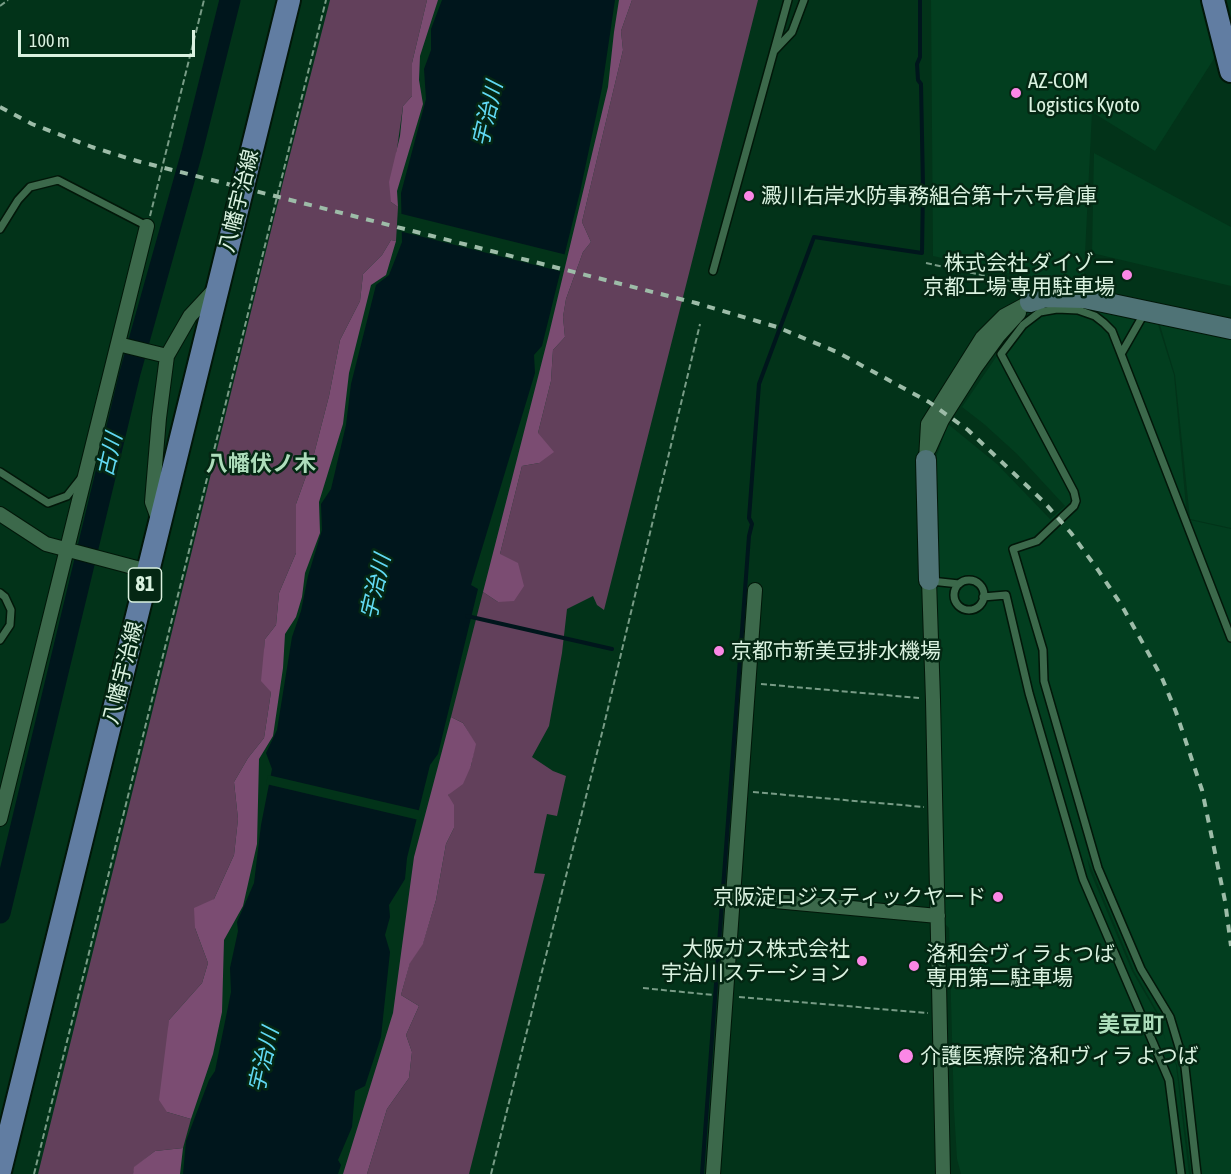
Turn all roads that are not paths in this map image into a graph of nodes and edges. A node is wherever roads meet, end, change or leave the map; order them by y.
1 (289, 0) edge
2 (788, 0) edge
3 (804, 0) edge
4 (1213, 0) edge
5 (1226, 29) edge
6 (772, 53) junction
7 (1231, 71) edge
8 (147, 226) joint
9 (0, 229) edge
10 (713, 271) dead end
11 (219, 285) junction
12 (1035, 300) joint
13 (1141, 319) dead end
14 (1231, 330) edge
15 (123, 345) junction
16 (161, 354) junction
17 (1121, 354) junction
18 (926, 459) joint
19 (87, 470) junction
20 (0, 472) edge
21 (0, 514) edge
22 (160, 522) junction
23 (67, 550) junction
24 (148, 571) junction
25 (928, 580) junction
26 (959, 584) junction
27 (755, 590) dead end
28 (0, 593) edge
29 (983, 597) junction
30 (1231, 638) edge
31 (0, 640) edge
32 (0, 819) edge
33 (734, 891) junction
34 (938, 916) junction
35 (943, 1146) junction
36 (0, 1171) edge
37 (713, 1174) edge
38 (943, 1174) edge
39 (952, 1174) edge
40 (1181, 1174) edge
41 (1197, 1174) edge

1 - 11 main road, 八幡宇治線 / 81
2 - 6 lane
3 - 6 lane
4 - 5 main road
5 - 7 main road
6 - 10 lane
8 - 9 lane
8 - 15 street
11 - 16 street
11 - 22 main road, 八幡宇治線 / 81
12 - 14 street
12 - 18 street
13 - 17 lane
15 - 16 street
15 - 19 street
16 - 22 street
17 - 30 lane
17 - 41 lane
18 - 25 street
19 - 20 lane
19 - 23 street
21 - 23 street
22 - 24 main road, 八幡宇治線 / 81
23 - 24 street
23 - 32 street
24 - 36 main road, 八幡宇治線 / 81
25 - 26 lane
25 - 34 street
26 - 29 lane
26 - 29 lane
27 - 33 street
28 - 31 lane
29 - 40 lane
33 - 34 street
33 - 37 street
34 - 35 street
35 - 38 street
35 - 39 street

